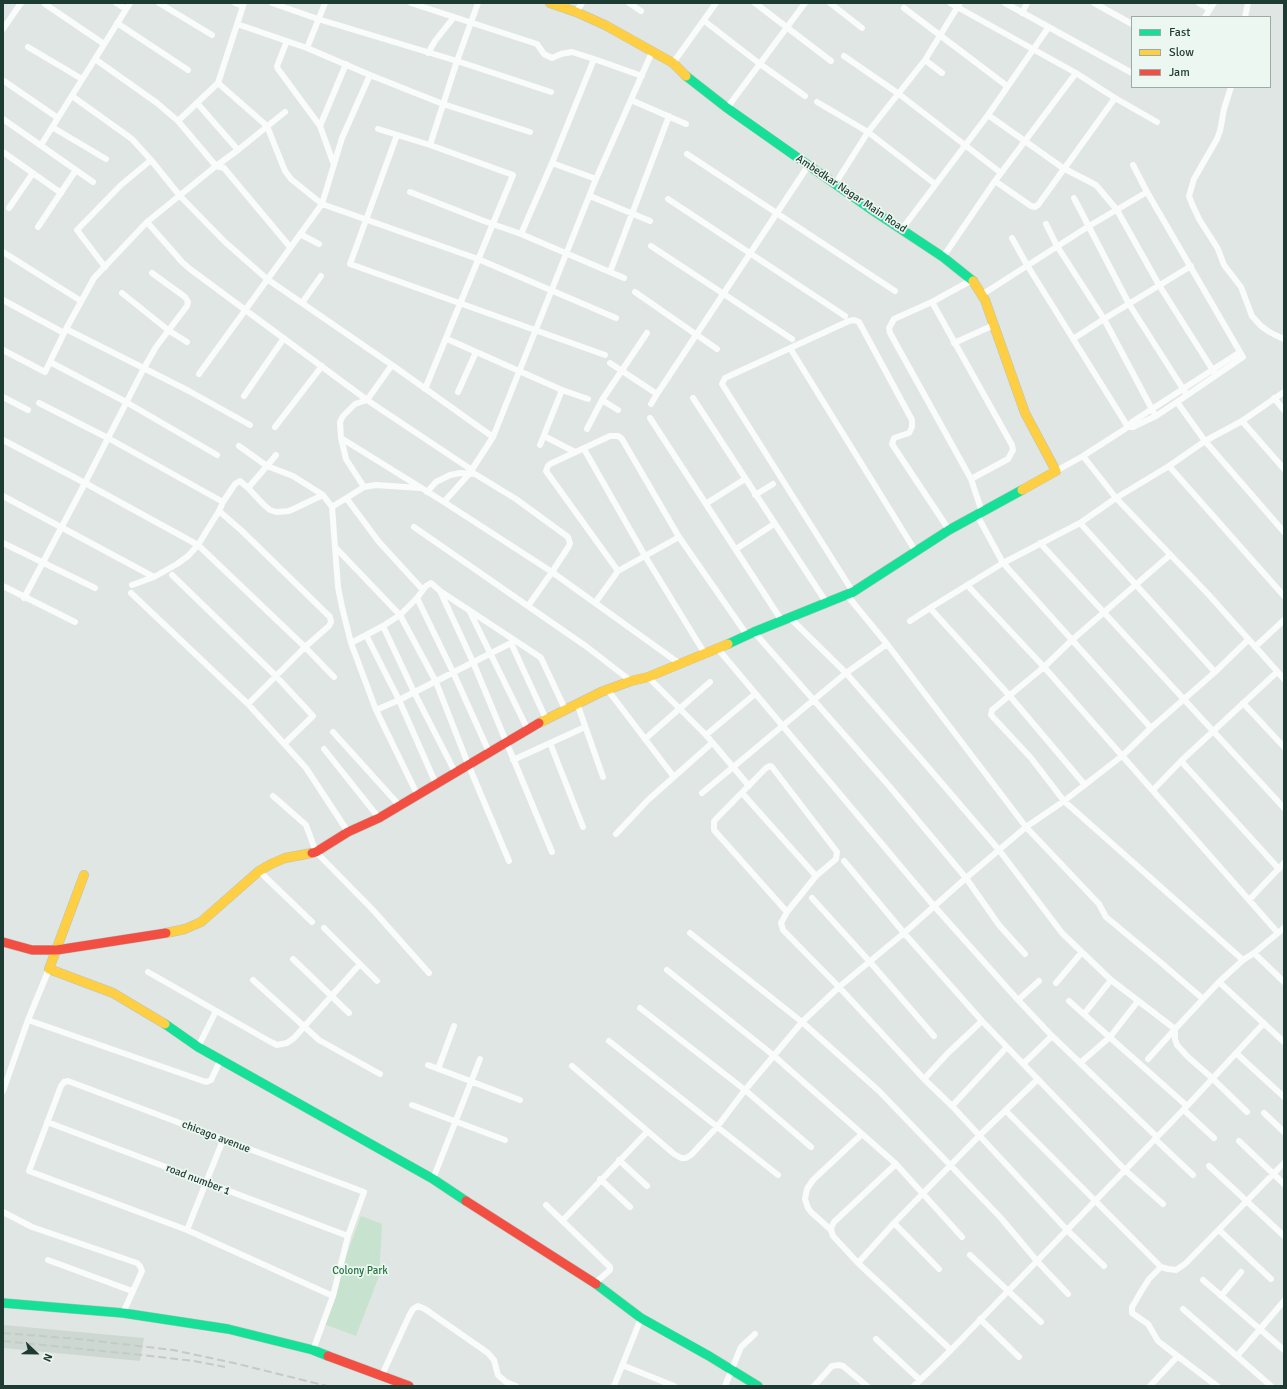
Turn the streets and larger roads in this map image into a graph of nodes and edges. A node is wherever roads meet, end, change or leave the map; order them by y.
1 (21, 3) edge
2 (116, 3) edge
3 (130, 3) edge
4 (159, 3) edge
5 (235, 3) edge
6 (272, 3) edge
7 (325, 3) edge
8 (411, 3) edge
9 (478, 3) edge
10 (550, 3) edge
11 (582, 3) edge
12 (629, 3) edge
13 (755, 3) edge
14 (805, 3) edge
15 (830, 3) edge
16 (950, 3) edge
17 (1005, 3) edge
18 (1027, 3) edge
19 (1094, 3) edge
20 (1199, 3) edge
21 (1248, 3) edge
22 (45, 4) dead end
23 (714, 4) edge
24 (244, 5) edge
25 (959, 5) edge
26 (1212, 6) edge
27 (904, 8) dead end
28 (126, 9) junction
29 (641, 11) dead end
30 (576, 12) junction
31 (1022, 13) junction
32 (1207, 16) edge
33 (1245, 16) edge
34 (454, 17) junction
35 (318, 19) junction
36 (471, 22) junction
37 (117, 23) junction
38 (707, 23) dead end
39 (1131, 23) edge
40 (238, 24) junction
41 (788, 28) junction
42 (862, 28) dead end
43 (1048, 28) junction
44 (3, 29) edge
45 (212, 35) dead end
46 (940, 37) junction
47 (287, 41) junction
48 (104, 44) junction
49 (28, 47) dead end
50 (307, 48) junction
51 (1034, 49) junction
52 (652, 52) junction
53 (428, 53) junction
54 (844, 56) dead end
55 (95, 59) junction
56 (594, 59) junction
57 (831, 60) dead end
58 (925, 60) junction
59 (457, 61) junction
60 (673, 63) junction
61 (346, 64) junction
62 (760, 64) junction
63 (188, 70) dead end
64 (1131, 72) edge
65 (942, 73) dead end
66 (1076, 73) junction
67 (370, 75) junction
68 (642, 76) junction
69 (82, 79) junction
70 (4, 81) edge
71 (218, 83) junction
72 (1007, 86) junction
73 (1231, 88) edge
74 (551, 92) dead end
75 (899, 94) junction
76 (72, 96) junction
77 (806, 96) dead end
78 (1115, 98) junction
79 (631, 100) junction
80 (817, 102) dead end
81 (198, 103) junction
82 (443, 104) junction
83 (727, 108) junction
84 (285, 112) dead end
85 (988, 115) junction
86 (669, 116) junction
87 (58, 118) junction
88 (3, 119) edge
89 (178, 121) junction
90 (1157, 122) dead end
91 (686, 124) dead end
92 (52, 126) junction
93 (266, 126) junction
94 (320, 126) junction
95 (378, 129) dead end
96 (530, 132) dead end
97 (868, 132) junction
98 (397, 135) junction
99 (1024, 140) junction
100 (41, 145) junction
101 (430, 145) junction
102 (964, 145) junction
103 (238, 150) junction
104 (3, 152) edge
105 (687, 154) dead end
106 (106, 159) dead end
107 (151, 160) junction
108 (552, 162) junction
109 (334, 165) junction
110 (1134, 165) dead end
111 (216, 166) junction
112 (808, 166) junction
113 (1063, 168) junction
114 (76, 170) junction
115 (32, 173) junction
116 (1001, 173) junction
117 (596, 179) junction
118 (995, 181) junction
119 (93, 182) dead end
120 (835, 184) junction
121 (935, 184) junction
122 (410, 192) dead end
123 (1147, 192) junction
124 (61, 193) junction
125 (180, 196) junction
126 (590, 196) junction
127 (1074, 198) dead end
128 (668, 199) dead end
129 (322, 204) junction
130 (9, 208) dead end
131 (1117, 210) junction
132 (632, 214) junction
133 (777, 214) junction
134 (367, 220) junction
135 (650, 221) dead end
136 (147, 222) junction
137 (492, 224) junction
138 (1046, 224) dead end
139 (1089, 226) junction
140 (38, 227) dead end
141 (902, 229) junction
142 (300, 234) junction
143 (521, 234) junction
144 (1012, 238) dead end
145 (319, 244) dead end
146 (651, 246) dead end
147 (1057, 246) junction
148 (290, 247) junction
149 (3, 252) edge
150 (567, 254) junction
151 (750, 254) junction
152 (943, 257) junction
153 (478, 259) junction
154 (1027, 265) junction
155 (1191, 266) junction
156 (105, 267) junction
157 (610, 272) junction
158 (152, 273) dead end
159 (321, 276) dead end
160 (624, 278) dead end
161 (267, 279) junction
162 (972, 280) junction
163 (1159, 285) junction
164 (552, 291) junction
165 (895, 291) dead end
166 (635, 292) dead end
167 (122, 293) dead end
168 (724, 294) junction
169 (983, 294) junction
170 (3, 300) edge
171 (80, 301) junction
172 (932, 302) junction
173 (302, 303) junction
174 (461, 303) junction
175 (1129, 304) junction
176 (246, 309) junction
177 (844, 316) dead end
178 (616, 318) dead end
179 (1104, 319) junction
180 (994, 325) junction
181 (168, 330) junction
182 (536, 330) junction
183 (65, 331) junction
184 (647, 333) dead end
185 (696, 336) junction
186 (284, 338) junction
187 (447, 339) junction
188 (792, 339) dead end
189 (1073, 339) junction
190 (1284, 339) edge
191 (187, 342) dead end
192 (954, 343) junction
193 (790, 348) junction
194 (717, 349) dead end
195 (3, 350) edge
196 (476, 352) junction
197 (605, 356) dead end
198 (50, 362) junction
199 (610, 363) dead end
200 (392, 365) junction
201 (322, 366) junction
202 (144, 368) junction
203 (520, 371) junction
204 (622, 371) junction
205 (1214, 373) junction
206 (199, 374) dead end
207 (425, 389) junction
208 (562, 390) junction
209 (1183, 390) junction
210 (458, 392) dead end
211 (1284, 392) edge
212 (657, 394) junction
213 (244, 396) dead end
214 (1187, 396) junction
215 (3, 397) edge
216 (693, 398) dead end
217 (1274, 398) junction
218 (588, 399) dead end
219 (367, 400) junction
220 (602, 400) junction
221 (126, 402) junction
222 (1177, 402) junction
223 (39, 403) dead end
224 (651, 404) dead end
225 (28, 410) dead end
226 (618, 410) dead end
227 (1284, 410) edge
228 (1154, 413) junction
229 (650, 418) dead end
230 (1242, 421) junction
231 (250, 425) dead end
232 (1128, 427) junction
233 (275, 428) dead end
234 (587, 429) dead end
235 (544, 436) junction
236 (493, 437) junction
237 (108, 438) junction
238 (341, 438) junction
239 (3, 440) edge
240 (1206, 441) junction
241 (239, 446) dead end
242 (540, 446) dead end
243 (584, 449) junction
244 (575, 452) junction
245 (217, 455) dead end
246 (276, 455) dead end
247 (1083, 456) junction
248 (267, 466) junction
249 (1169, 466) junction
250 (1284, 469) edge
251 (1056, 471) junction
252 (470, 472) junction
253 (745, 479) junction
254 (971, 479) junction
255 (85, 483) junction
256 (773, 484) dead end
257 (364, 487) junction
258 (248, 488) junction
259 (425, 490) junction
260 (324, 495) junction
261 (755, 495) junction
262 (3, 496) edge
263 (1116, 498) junction
264 (347, 499) junction
265 (222, 502) junction
266 (444, 502) junction
267 (707, 504) junction
268 (332, 508) junction
269 (219, 511) junction
270 (979, 514) junction
271 (1080, 523) junction
272 (774, 524) junction
273 (414, 527) dead end
274 (62, 528) junction
275 (949, 530) junction
276 (1284, 532) edge
277 (679, 537) junction
278 (3, 543) edge
279 (1040, 543) junction
280 (198, 545) junction
281 (335, 547) junction
282 (736, 549) junction
283 (916, 552) junction
284 (1170, 555) junction
285 (645, 556) junction
286 (43, 563) junction
287 (1003, 563) junction
288 (552, 572) junction
289 (618, 572) junction
290 (172, 575) dead end
291 (154, 577) junction
292 (132, 585) dead end
293 (967, 585) junction
294 (1136, 585) junction
295 (3, 586) edge
296 (95, 588) dead end
297 (423, 590) junction
298 (440, 591) junction
299 (132, 593) dead end
300 (850, 593) junction
301 (1284, 596) edge
302 (24, 598) junction
303 (417, 598) junction
304 (826, 602) junction
305 (595, 603) junction
306 (528, 606) junction
307 (930, 608) junction
308 (468, 609) junction
309 (1104, 612) junction
310 (400, 614) junction
311 (786, 620) junction
312 (1284, 620) edge
313 (910, 621) dead end
314 (75, 622) dead end
315 (384, 626) junction
316 (750, 634) junction
317 (366, 635) junction
318 (1072, 640) junction
319 (1248, 640) junction
320 (513, 642) junction
321 (351, 643) junction
322 (887, 644) junction
323 (305, 647) junction
324 (1255, 647) junction
325 (718, 649) junction
326 (491, 653) junction
327 (705, 654) junction
328 (473, 662) junction
329 (680, 664) junction
330 (1044, 667) junction
331 (453, 672) junction
332 (1215, 672) junction
333 (1277, 672) junction
334 (846, 673) junction
335 (275, 675) junction
336 (334, 677) dead end
337 (648, 677) junction
338 (1284, 679) edge
339 (631, 681) junction
340 (436, 682) junction
341 (710, 682) dead end
342 (607, 689) junction
343 (414, 692) junction
344 (755, 694) junction
345 (1009, 695) junction
346 (1184, 699) junction
347 (399, 700) junction
348 (814, 700) junction
349 (577, 703) junction
350 (1244, 703) junction
351 (248, 704) junction
352 (565, 709) junction
353 (680, 709) junction
354 (376, 710) junction
355 (546, 719) junction
356 (782, 725) junction
357 (586, 727) junction
358 (1151, 728) junction
359 (528, 730) junction
360 (1213, 731) junction
361 (333, 732) dead end
362 (706, 735) junction
363 (645, 739) junction
364 (506, 743) junction
365 (550, 743) junction
366 (712, 743) junction
367 (284, 744) junction
368 (1284, 747) edge
369 (324, 749) dead end
370 (489, 752) junction
371 (1122, 756) junction
372 (513, 760) junction
373 (1181, 761) junction
374 (468, 764) junction
375 (733, 767) junction
376 (455, 772) junction
377 (603, 777) dead end
378 (674, 777) junction
379 (436, 784) junction
380 (1085, 785) junction
381 (749, 786) junction
382 (1153, 790) junction
383 (702, 793) dead end
384 (742, 793) junction
385 (418, 794) junction
386 (273, 796) dead end
387 (1064, 801) junction
388 (399, 805) junction
389 (1284, 808) edge
390 (379, 818) junction
391 (583, 827) dead end
392 (1026, 827) junction
393 (348, 832) junction
394 (616, 834) dead end
395 (998, 850) junction
396 (316, 852) junction
397 (552, 852) dead end
398 (509, 861) dead end
399 (844, 862) dead end
400 (1284, 863) edge
401 (1278, 868) junction
402 (259, 871) junction
403 (84, 875) dead end
404 (816, 876) junction
405 (966, 878) junction
406 (812, 898) dead end
407 (1249, 900) junction
408 (934, 906) junction
409 (786, 912) junction
410 (312, 922) dead end
411 (324, 928) dead end
412 (1284, 928) edge
413 (690, 933) dead end
414 (904, 933) junction
415 (1278, 933) junction
416 (3, 942) edge
417 (57, 950) junction
418 (1082, 952) junction
419 (1025, 954) dead end
420 (1254, 954) junction
421 (293, 959) dead end
422 (1242, 960) junction
423 (870, 962) junction
424 (360, 964) junction
425 (49, 969) junction
426 (667, 970) dead end
427 (148, 972) dead end
428 (429, 973) dead end
429 (252, 980) dead end
430 (1111, 980) junction
431 (377, 981) dead end
432 (1038, 981) dead end
433 (1219, 982) junction
434 (1284, 982) edge
435 (1056, 983) dead end
436 (839, 987) junction
437 (331, 996) junction
438 (1203, 999) junction
439 (1018, 1000) junction
440 (1069, 1001) dead end
441 (1138, 1001) junction
442 (640, 1008) dead end
443 (216, 1011) junction
444 (349, 1013) dead end
445 (1084, 1014) junction
446 (28, 1020) junction
447 (982, 1021) junction
448 (802, 1022) junction
449 (1264, 1023) junction
450 (454, 1026) dead end
451 (304, 1027) junction
452 (1175, 1029) junction
453 (934, 1036) dead end
454 (1052, 1036) junction
455 (1110, 1037) junction
456 (609, 1041) dead end
457 (1284, 1042) edge
458 (198, 1047) junction
459 (1007, 1047) junction
460 (1236, 1053) junction
461 (774, 1055) junction
462 (221, 1059) junction
463 (480, 1059) dead end
464 (1148, 1059) dead end
465 (1080, 1063) junction
466 (1023, 1064) junction
467 (428, 1065) dead end
468 (572, 1066) dead end
469 (438, 1069) junction
470 (380, 1074) dead end
471 (1212, 1078) junction
472 (924, 1079) junction
473 (1038, 1079) junction
474 (472, 1081) junction
475 (745, 1090) junction
476 (3, 1091) edge
477 (1284, 1097) edge
478 (520, 1100) dead end
479 (412, 1105) dead end
480 (952, 1106) junction
481 (1185, 1108) junction
482 (1006, 1111) junction
483 (1247, 1112) dead end
484 (1264, 1113) dead end
485 (47, 1122) junction
486 (456, 1122) junction
487 (717, 1127) junction
488 (647, 1132) junction
489 (1284, 1132) edge
490 (862, 1134) junction
491 (980, 1135) junction
492 (1156, 1138) junction
493 (1214, 1138) dead end
494 (223, 1140) junction
495 (505, 1140) dead end
496 (1239, 1141) dead end
497 (811, 1147) dead end
498 (619, 1160) junction
499 (1284, 1163) edge
500 (896, 1164) junction
501 (950, 1166) junction
502 (1209, 1166) dead end
503 (1125, 1170) junction
504 (1274, 1174) junction
505 (778, 1175) dead end
506 (1193, 1175) dead end
507 (600, 1179) junction
508 (433, 1180) junction
509 (206, 1183) junction
510 (1284, 1184) edge
511 (647, 1186) dead end
512 (923, 1193) junction
513 (1096, 1201) junction
514 (1247, 1201) junction
515 (1164, 1204) dead end
516 (546, 1205) dead end
517 (630, 1207) dead end
518 (3, 1212) edge
519 (563, 1220) junction
520 (894, 1223) junction
521 (187, 1230) junction
522 (831, 1230) junction
523 (1067, 1230) junction
524 (1219, 1230) junction
525 (348, 1236) junction
526 (1284, 1236) edge
527 (962, 1237) dead end
528 (970, 1255) dead end
529 (48, 1260) dead end
530 (1037, 1261) junction
531 (858, 1263) junction
532 (1104, 1266) dead end
533 (1161, 1267) junction
534 (939, 1269) dead end
535 (1241, 1272) dead end
536 (1271, 1279) dead end
537 (1203, 1280) dead end
538 (595, 1283) junction
539 (132, 1291) junction
540 (1008, 1291) junction
541 (1068, 1294) dead end
542 (332, 1296) junction
543 (1221, 1296) junction
544 (3, 1303) edge
545 (1283, 1303) edge
546 (1183, 1309) dead end
547 (123, 1313) junction
548 (641, 1318) junction
549 (980, 1319) junction
550 (1041, 1322) dead end
551 (1260, 1330) junction
552 (755, 1334) dead end
553 (876, 1339) dead end
554 (313, 1350) junction
555 (951, 1350) junction
556 (1284, 1350) edge
557 (1237, 1356) junction
558 (1019, 1357) dead end
559 (1177, 1357) junction
560 (622, 1365) junction
561 (733, 1370) junction
562 (382, 1375) junction
563 (920, 1380) junction
564 (409, 1386) edge
565 (516, 1386) edge
566 (614, 1386) edge
567 (674, 1386) edge
568 (725, 1386) edge
569 (758, 1386) edge
570 (814, 1386) edge
571 (867, 1386) edge
572 (914, 1386) edge
573 (1150, 1386) edge
574 (1217, 1386) edge
575 (1271, 1386) edge

1 - 44 street
2 - 28 street
3 - 28 street
4 - 45 street
5 - 24 street
6 - 35 street
7 - 35 street
8 - 34 street
9 - 36 street
10 - 30 street, Ambedkar Nagar Main Road
11 - 30 street
12 - 29 street
13 - 41 street
14 - 41 street
15 - 42 street
16 - 25 street
17 - 31 street
18 - 31 street
19 - 39 street
20 - 26 street
21 - 33 street
22 - 48 street
23 - 60 street
24 - 40 street
25 - 46 street
25 - 51 street
26 - 32 street
27 - 46 street
28 - 37 street
30 - 52 street, Ambedkar Nagar Main Road
31 - 43 street
34 - 36 street
34 - 53 street
35 - 50 street
35 - 53 street
36 - 56 street
36 - 59 street
37 - 48 street
37 - 63 street
38 - 62 street
40 - 47 street
40 - 71 street
41 - 57 street
41 - 62 street
43 - 51 street
43 - 64 street
46 - 58 street
46 - 72 street
47 - 50 street
47 - 94 street
48 - 55 street
49 - 69 street
50 - 61 street
51 - 66 street
51 - 72 street
52 - 60 street, Ambedkar Nagar Main Road
52 - 68 street
53 - 59 street
54 - 75 street
55 - 69 street
55 - 89 street
56 - 68 street
56 - 108 street
58 - 65 street
58 - 75 street
59 - 74 street
59 - 82 street
60 - 83 street, Ambedkar Nagar Main Road
61 - 67 street
61 - 94 street
62 - 77 street
62 - 83 street
66 - 78 street
66 - 99 street
67 - 82 street
67 - 109 street
68 - 79 street
69 - 76 street
70 - 87 street
71 - 81 street
71 - 93 street
72 - 85 street
73 - 190 street
75 - 97 street
75 - 102 street
76 - 87 street
76 - 107 street
78 - 90 street
78 - 113 street
79 - 86 street
79 - 117 street
80 - 97 street
81 - 89 street
81 - 103 street
82 - 96 street
82 - 101 street
83 - 112 street, Ambedkar Nagar Main Road
84 - 93 street
85 - 99 street
85 - 102 street
86 - 91 street
86 - 132 street
87 - 92 street
88 - 100 street
89 - 111 street
92 - 100 street
92 - 106 street
93 - 103 street
93 - 129 street
94 - 109 street
95 - 98 street
97 - 120 street
97 - 121 street
98 - 101 street
98 - 134 street
99 - 113 street
99 - 116 street
100 - 114 street
101 - 137 street
102 - 116 street
102 - 121 street
103 - 111 street
104 - 115 street
105 - 133 street
107 - 125 street
107 - 156 street
108 - 117 street
108 - 143 street
109 - 129 street
110 - 123 street
111 - 125 street
111 - 148 street
112 - 120 street, Ambedkar Nagar Main Road
112 - 133 street
113 - 118 street
113 - 131 street
114 - 119 street
114 - 124 street
115 - 124 street
115 - 130 street
116 - 118 street
117 - 126 street
118 - 152 street
120 - 141 street, Ambedkar Nagar Main Road
121 - 141 street
122 - 137 street
123 - 131 street
123 - 155 street
124 - 140 street
125 - 136 street
125 - 161 street
126 - 132 street
126 - 150 street
127 - 139 street
128 - 151 street
129 - 134 street
129 - 142 street
131 - 139 street
131 - 163 street
132 - 135 street
132 - 157 street
133 - 151 street
133 - 165 street
134 - 153 street
134 - 174 street
136 - 156 street
136 - 176 street
137 - 143 street
137 - 153 street
138 - 147 street
139 - 147 street
139 - 175 street
141 - 152 street, Ambedkar Nagar Main Road
142 - 145 street
142 - 148 street
143 - 150 street
144 - 154 street
146 - 168 street
147 - 154 street
147 - 179 street
148 - 161 street
149 - 171 street
150 - 157 street
150 - 164 street
151 - 168 street
151 - 177 street
152 - 162 street, Ambedkar Nagar Main Road
153 - 164 street
153 - 174 street
154 - 169 street
154 - 189 street
155 - 163 street
155 - 205 street
156 - 171 street
157 - 160 street
158 - 181 street
159 - 173 street
161 - 173 street
161 - 176 street
162 - 169 street, Ambedkar Nagar Main Road
162 - 172 street
163 - 175 street
163 - 205 street
164 - 178 street
164 - 182 street
166 - 185 street
167 - 181 street
168 - 185 street
168 - 188 street
169 - 180 street, Ambedkar Nagar Main Road
170 - 183 street
171 - 183 street
172 - 192 street
172 - 254 street
173 - 200 street
174 - 182 street
174 - 187 street
175 - 179 street
175 - 209 street
176 - 186 street
176 - 206 street
179 - 189 street
179 - 228 street
180 - 192 street
180 - 251 street, Ambedkar Nagar Main Road
181 - 191 street
181 - 202 street
182 - 197 street
182 - 203 street
183 - 198 street
183 - 202 street
184 - 204 street
185 - 194 street
185 - 212 street
186 - 201 street
186 - 213 street
187 - 196 street
187 - 207 street
189 - 232 street
192 - 254 street
193 - 275 street
193 - 283 street
193 - 300 street
195 - 198 street
196 - 203 street
196 - 210 street
198 - 221 street
199 - 204 street
200 - 207 street
200 - 219 street
201 - 219 street
201 - 233 street
202 - 221 street
202 - 231 street
203 - 208 street
203 - 236 street
204 - 212 street
204 - 220 street
205 - 209 street
205 - 214 street
207 - 236 street
208 - 218 street
208 - 235 street
209 - 214 street
209 - 228 street
211 - 217 street
212 - 224 street
214 - 222 street
215 - 225 street
216 - 253 street
217 - 227 street
217 - 230 street
219 - 238 street
219 - 252 street
220 - 226 street
220 - 234 street
221 - 237 street
221 - 245 street
222 - 228 street
222 - 240 street
223 - 237 street
228 - 232 street
229 - 267 street
230 - 240 street
230 - 250 street
232 - 247 street
235 - 242 street
235 - 244 street
236 - 252 street
237 - 255 street
237 - 265 street
238 - 257 street
238 - 259 street
239 - 255 street
240 - 249 street
240 - 276 street
241 - 248 street
243 - 244 street
243 - 277 street
243 - 285 street
244 - 289 street
246 - 248 street
247 - 251 street
247 - 263 street
248 - 258 street
248 - 260 street
249 - 263 street
249 - 301 street
251 - 270 street
252 - 259 street
252 - 266 street
252 - 288 street
253 - 261 street
253 - 267 street
254 - 270 street
255 - 274 street
255 - 280 street
256 - 261 street
257 - 259 street
257 - 264 street
258 - 260 street
258 - 265 street
259 - 266 street
260 - 268 street
261 - 272 street
262 - 274 street
263 - 271 street
263 - 284 street
264 - 268 street
264 - 297 street
265 - 269 street
266 - 288 street
267 - 282 street
268 - 281 street
269 - 280 street
269 - 323 street
270 - 275 street
270 - 287 street
271 - 279 street
271 - 294 street
272 - 282 street
272 - 304 street
273 - 306 street
274 - 286 street
274 - 291 street
275 - 283 street
277 - 285 street
277 - 316 street
278 - 286 street
279 - 287 street
279 - 309 street
280 - 291 street
280 - 323 street
281 - 310 street
281 - 321 street
282 - 311 street
283 - 300 street
284 - 294 street
284 - 319 street
285 - 289 street
285 - 327 street
286 - 296 street
286 - 302 street
287 - 293 street
287 - 318 street
288 - 305 street
288 - 306 street
289 - 305 street
290 - 335 street
291 - 292 street
293 - 307 street
293 - 330 street
294 - 309 street
294 - 332 street
295 - 302 street
297 - 298 street
297 - 303 street
298 - 308 street
298 - 328 street
299 - 351 street
300 - 304 street
300 - 322 street
302 - 314 street
303 - 310 street
303 - 331 street
304 - 311 street
305 - 329 street
306 - 339 street
307 - 313 street
307 - 345 street
308 - 320 street
308 - 326 street
309 - 318 street
309 - 346 street
310 - 315 street
310 - 340 street
311 - 316 street
311 - 334 street
312 - 324 street
315 - 317 street
315 - 343 street
316 - 325 street
316 - 348 street
317 - 321 street
317 - 347 street
318 - 330 street
318 - 358 street
319 - 324 street
319 - 332 street
320 - 326 street
320 - 352 street
320 - 355 street
321 - 354 street
322 - 334 street
322 - 392 street
323 - 335 street
323 - 336 street
324 - 333 street
325 - 327 street
325 - 344 street
326 - 328 street
326 - 359 street
327 - 329 street
328 - 331 street
328 - 364 street
329 - 337 street
330 - 345 street
330 - 371 street
331 - 340 street
331 - 370 street
332 - 346 street
333 - 338 street
333 - 350 street
334 - 348 street
334 - 395 street
335 - 351 street
335 - 367 street
337 - 339 street
337 - 353 street
339 - 342 street
340 - 343 street
340 - 374 street
341 - 353 street
342 - 349 street
342 - 363 street
343 - 347 street
343 - 376 street
344 - 356 street
344 - 362 street
345 - 380 street
345 - 387 street
346 - 358 street
346 - 360 street
347 - 354 street
347 - 379 street
348 - 356 street
348 - 405 street
349 - 352 street
349 - 357 street
350 - 360 street
350 - 368 street
351 - 367 street
352 - 355 street
353 - 362 street
353 - 363 street
354 - 385 street
355 - 359 street
356 - 375 street
356 - 408 street
357 - 365 street
357 - 377 street
358 - 371 street
359 - 364 street
360 - 373 street
360 - 389 street
361 - 388 street
362 - 366 street
363 - 378 street
364 - 370 street
364 - 372 street
365 - 372 street
365 - 391 street
366 - 375 street
366 - 378 street
367 - 393 street
369 - 390 street
370 - 374 street
371 - 380 street
371 - 382 street
372 - 397 street
373 - 382 street
373 - 401 street
374 - 376 street
374 - 398 street
375 - 381 street
375 - 383 street
376 - 379 street
378 - 394 street
379 - 385 street
380 - 387 street
381 - 384 street
381 - 404 street
382 - 407 street
384 - 404 street
384 - 409 street
385 - 388 street
386 - 396 street
387 - 392 street
387 - 422 street
388 - 390 street
390 - 393 street
392 - 395 street
392 - 438 street
393 - 396 street
395 - 405 street
395 - 418 street
396 - 402 street
396 - 428 street
399 - 414 street
400 - 401 street
401 - 407 street
402 - 410 street
402 - 417 street
403 - 417 street
404 - 409 street
405 - 408 street
405 - 419 street
406 - 423 street
407 - 415 street
408 - 414 street
408 - 439 street
409 - 436 street
411 - 424 street
412 - 415 street
413 - 448 street
414 - 423 street
414 - 447 street
415 - 420 street
416 - 417 street
417 - 425 street
418 - 430 street
418 - 435 street
420 - 422 street
420 - 434 street
421 - 437 street
422 - 433 street
423 - 436 street
423 - 453 street
424 - 431 street
424 - 437 street
425 - 446 street
425 - 458 street
426 - 461 street
427 - 443 street
429 - 451 street
430 - 441 street
430 - 445 street
432 - 439 street
433 - 438 street
433 - 449 street
436 - 448 street
436 - 472 street
437 - 444 street
437 - 451 street
438 - 452 street
439 - 454 street
440 - 445 street
441 - 452 street
441 - 455 street
442 - 475 street
443 - 451 street
443 - 458 street
445 - 455 street
446 - 462 street
446 - 476 street
447 - 459 street
447 - 472 street
448 - 461 street
448 - 501 street
449 - 457 street
449 - 460 street
450 - 469 street
451 - 470 street
452 - 464 street
452 - 471 street
454 - 465 street
454 - 466 street
455 - 465 street
455 - 481 street
456 - 487 street
458 - 462 street
459 - 466 street
459 - 480 street
460 - 471 street
460 - 477 street
461 - 475 street
461 - 490 street
462 - 508 street
463 - 474 street
465 - 492 street
466 - 473 street
467 - 469 street
468 - 488 street
469 - 474 street
471 - 481 street
471 - 483 street
472 - 480 street
473 - 482 street
473 - 503 street
474 - 478 street
474 - 486 street
475 - 487 street
475 - 497 street
479 - 486 street
480 - 491 street
481 - 492 street
481 - 493 street
482 - 491 street
482 - 513 street
484 - 489 street
485 - 494 street, chicago avenue
485 - 509 street, road number 1
485 - 521 street
486 - 495 street
486 - 508 street
487 - 488 street
487 - 505 street
488 - 498 street
490 - 500 street
490 - 522 street
491 - 501 street
491 - 523 street
492 - 503 street
492 - 506 street
494 - 509 street
494 - 525 street, chicago avenue
496 - 504 street
498 - 507 street
498 - 511 street
499 - 504 street
500 - 512 street
500 - 522 street
501 - 512 street
501 - 530 street
502 - 514 street
503 - 513 street
503 - 515 street
504 - 510 street
504 - 514 street
507 - 517 street
507 - 519 street
508 - 538 street
509 - 521 street
509 - 525 street, road number 1
512 - 520 street
512 - 527 street
513 - 523 street
513 - 533 street
514 - 524 street
514 - 526 street
516 - 519 street
518 - 539 street
519 - 538 street
520 - 531 street
520 - 534 street
521 - 542 street
522 - 531 street
523 - 530 street
523 - 532 street
524 - 533 street
524 - 536 street
525 - 542 street
528 - 540 street
529 - 539 street
530 - 540 street
530 - 541 street
531 - 555 street
533 - 559 street
535 - 543 street
537 - 543 street
538 - 548 street
539 - 547 street
540 - 549 street
540 - 550 street
542 - 554 street
543 - 551 street
544 - 547 street
545 - 551 street
546 - 557 street
547 - 554 street
548 - 560 street
548 - 561 street
549 - 555 street
549 - 558 street
551 - 556 street
551 - 557 street
552 - 561 street
553 - 563 street
554 - 562 street
555 - 563 street
557 - 575 street
559 - 573 street
559 - 574 street
560 - 566 street
560 - 567 street
561 - 568 street
561 - 569 street
562 - 564 street
562 - 565 street
563 - 572 street
570 - 571 street

